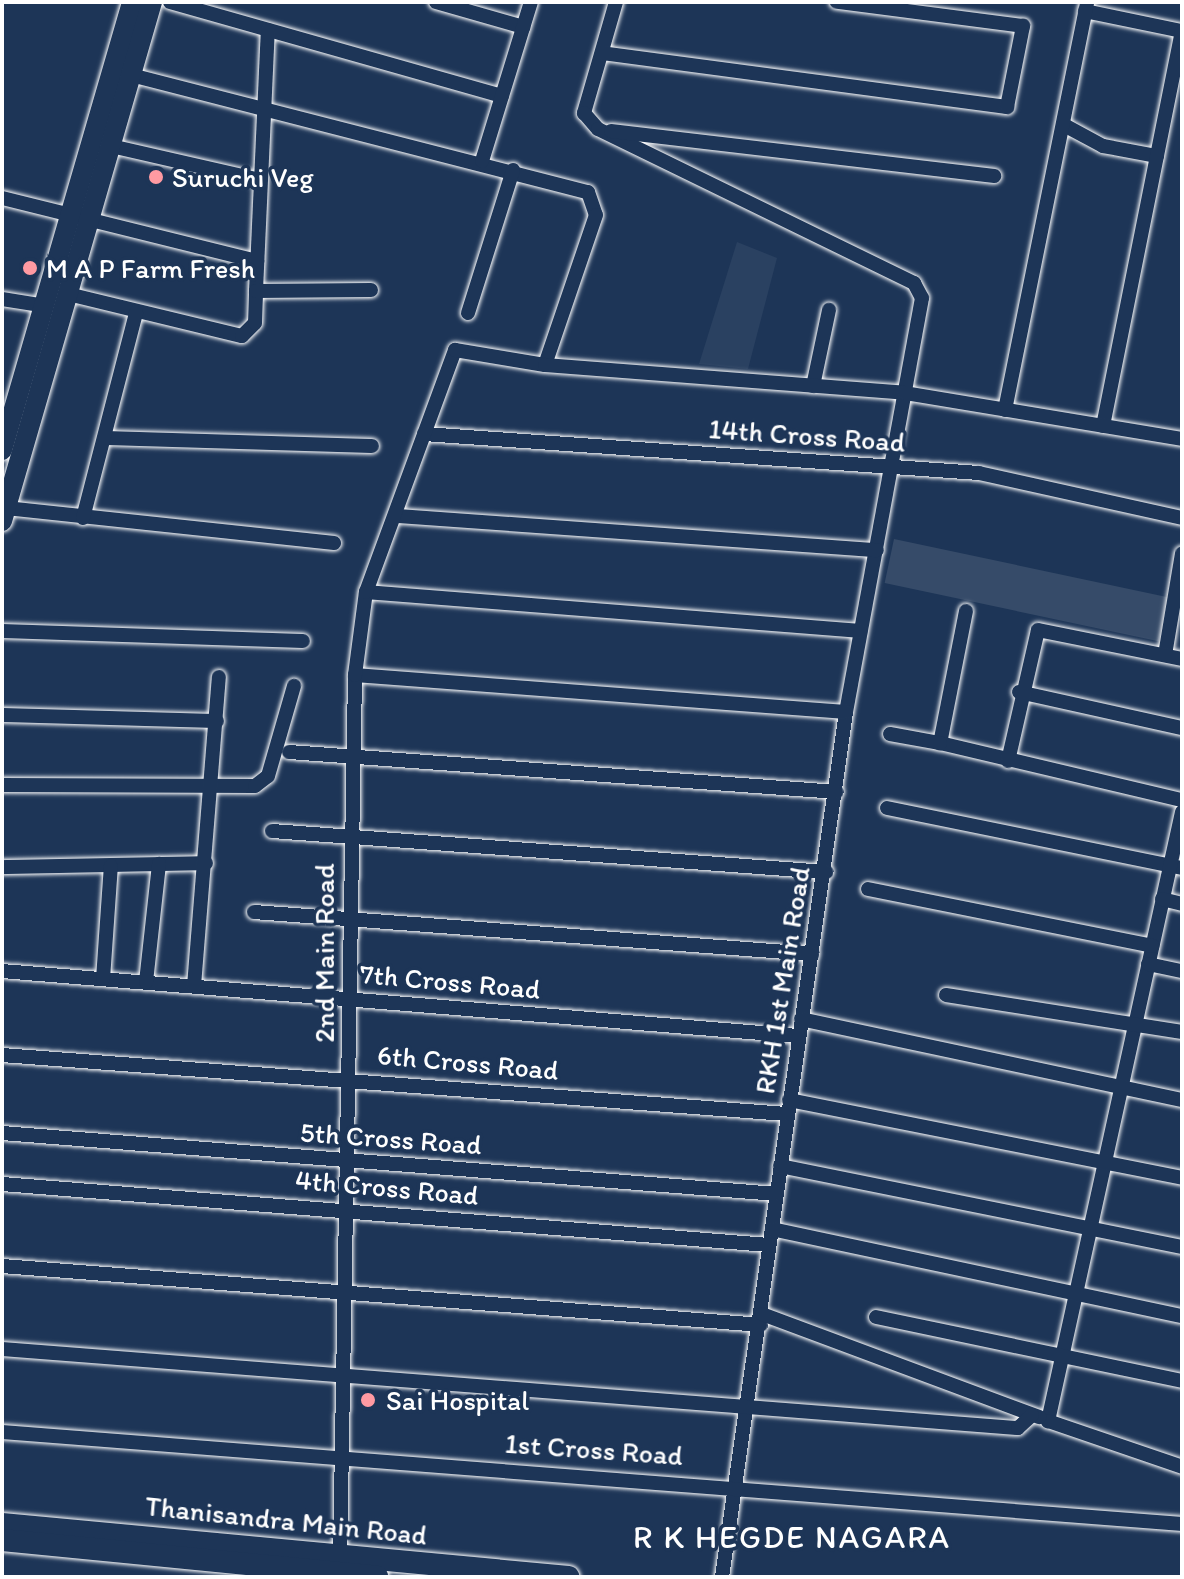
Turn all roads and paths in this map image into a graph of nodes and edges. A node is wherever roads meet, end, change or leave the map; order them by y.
1 (132, 2) edge
2 (152, 2) edge
3 (170, 2) edge
4 (436, 2) edge
5 (531, 2) edge
6 (616, 2) edge
7 (837, 2) edge
8 (1086, 6) edge
9 (523, 27) junction
10 (268, 30) junction
11 (1182, 32) edge
12 (602, 53) junction
13 (131, 75) junction
14 (502, 96) junction
15 (263, 109) junction
16 (1064, 125) junction
17 (598, 129) junction
18 (111, 146) junction
19 (1157, 156) junction
20 (482, 161) junction
21 (513, 170) junction
22 (994, 176) dead end
23 (259, 180) junction
24 (2, 198) edge
25 (78, 216) junction
26 (257, 261) junction
27 (371, 290) dead end
28 (256, 291) junction
29 (68, 294) junction
30 (2, 299) edge
31 (41, 305) junction
32 (829, 310) dead end
33 (136, 313) junction
34 (468, 313) dead end
35 (545, 365) junction
36 (813, 386) junction
37 (905, 393) junction
38 (8, 401) edge
39 (1005, 410) junction
40 (1103, 426) junction
41 (424, 434) junction
42 (105, 438) junction
43 (1182, 439) edge
44 (372, 446) dead end
45 (2, 450) edge
46 (895, 468) junction
47 (4, 514) edge
48 (398, 516) junction
49 (83, 518) junction
50 (1182, 518) edge
51 (334, 543) dead end
52 (877, 550) junction
53 (1182, 553) edge
54 (380, 563) junction
55 (1179, 591) edge
56 (366, 592) junction
57 (387, 594) junction
58 (966, 611) dead end
59 (2, 631) edge
60 (860, 631) junction
61 (303, 641) dead end
62 (1165, 655) junction
63 (1182, 659) edge
64 (355, 675) junction
65 (219, 677) dead end
66 (294, 686) dead end
67 (1019, 692) junction
68 (846, 712) junction
69 (2, 715) edge
70 (217, 721) junction
71 (1182, 728) edge
72 (890, 734) dead end
73 (940, 743) junction
74 (289, 752) dead end
75 (352, 758) junction
76 (1008, 761) junction
77 (2, 785) edge
78 (213, 786) junction
79 (837, 792) junction
80 (1182, 800) edge
81 (887, 808) dead end
82 (1182, 812) edge
83 (272, 831) dead end
84 (350, 837) junction
85 (206, 863) junction
86 (159, 864) junction
87 (111, 866) junction
88 (2, 867) edge
89 (1176, 867) edge
90 (826, 872) junction
91 (868, 889) dead end
92 (1162, 899) junction
93 (1182, 904) edge
94 (254, 912) dead end
95 (350, 918) junction
96 (1152, 946) junction
97 (812, 954) junction
98 (1148, 964) junction
99 (2, 971) edge
100 (1182, 971) edge
101 (103, 979) junction
102 (146, 982) junction
103 (194, 986) junction
104 (946, 995) dead end
105 (349, 999) junction
106 (801, 1019) junction
107 (1134, 1023) junction
108 (1182, 1032) edge
109 (797, 1036) junction
110 (2, 1055) edge
111 (349, 1078) junction
112 (1120, 1086) junction
113 (1182, 1100) edge
114 (788, 1107) junction
115 (2, 1133) edge
116 (347, 1161) junction
117 (1103, 1162) junction
118 (780, 1166) junction
119 (1182, 1178) edge
120 (2, 1184) edge
121 (777, 1194) junction
122 (345, 1209) junction
123 (772, 1229) junction
124 (1088, 1229) junction
125 (768, 1245) junction
126 (1182, 1247) edge
127 (2, 1266) edge
128 (345, 1290) junction
129 (1073, 1293) junction
130 (1182, 1316) edge
131 (876, 1317) dead end
132 (761, 1320) junction
133 (2, 1349) edge
134 (1060, 1355) junction
135 (347, 1375) junction
136 (1182, 1381) edge
137 (750, 1404) junction
138 (1032, 1415) junction
139 (1048, 1421) junction
140 (2, 1432) edge
141 (344, 1457) junction
142 (1182, 1467) edge
143 (740, 1486) junction
144 (2, 1512) edge
145 (2, 1524) edge
146 (1182, 1524) edge
147 (62, 1537) junction
148 (2, 1540) edge
149 (2, 1553) edge
150 (340, 1565) junction
151 (377, 1577) edge
152 (569, 1577) edge
153 (722, 1577) edge

1 - 25 main road
2 - 13 main road
3 - 10 street
4 - 9 street
5 - 9 street
6 - 12 street
7 - 12 street
8 - 11 street
8 - 16 street
9 - 14 street
10 - 14 street
10 - 15 street
11 - 19 street
12 - 17 street
13 - 15 street
13 - 18 main road
14 - 20 street
15 - 20 street
15 - 23 street
16 - 19 street
16 - 39 street
17 - 22 street
17 - 37 street, RKH 1st Main Road
18 - 23 street
18 - 25 main road
19 - 40 street
20 - 21 street
21 - 34 street
21 - 35 street
23 - 26 street
24 - 25 street
25 - 26 street
25 - 29 main road
25 - 31 main road
26 - 28 street
27 - 28 street
28 - 33 street
29 - 33 street
29 - 47 main road
30 - 31 street
31 - 38 main road
32 - 36 street
33 - 42 street
35 - 36 street
35 - 41 street, 2nd Main Road
36 - 37 street
37 - 39 street
37 - 46 street, RKH 1st Main Road
38 - 45 main road
39 - 40 street
40 - 43 street
41 - 46 street, 14th Cross Road
41 - 48 street, 2nd Main Road
42 - 44 street
42 - 49 street
46 - 50 street, 14th Cross Road
46 - 52 street, RKH 1st Main Road
47 - 49 street
48 - 52 street
48 - 54 street, 2nd Main Road
49 - 51 street
52 - 60 street, RKH 1st Main Road
53 - 55 street
54 - 56 street, 2nd Main Road
54 - 57 street
55 - 62 street
56 - 57 street
56 - 64 street, 2nd Main Road
57 - 60 street
58 - 73 street
59 - 61 street
60 - 68 street, RKH 1st Main Road
62 - 63 street
62 - 67 street
64 - 68 street
64 - 75 street, 2nd Main Road
65 - 70 street
66 - 78 street
67 - 71 street
67 - 76 street
68 - 79 street, RKH 1st Main Road
69 - 70 street
70 - 78 street
72 - 73 street
73 - 76 street
74 - 75 street
75 - 79 street
75 - 84 street, 2nd Main Road
76 - 80 street
77 - 78 street
78 - 85 street
79 - 90 street, RKH 1st Main Road
81 - 89 street
82 - 89 street
83 - 84 street
84 - 90 street
84 - 95 street, 2nd Main Road
85 - 86 street
85 - 103 street
86 - 87 street
86 - 102 street
87 - 88 street
87 - 101 street
89 - 92 street
90 - 97 street, RKH 1st Main Road
91 - 96 street
92 - 93 street
92 - 96 street
94 - 95 street
95 - 97 street
95 - 105 street, 2nd Main Road
96 - 98 street
97 - 106 street, RKH 1st Main Road
98 - 100 street
98 - 107 street
99 - 101 street, 7th Cross Road
101 - 102 street, 7th Cross Road
102 - 103 street, 7th Cross Road
103 - 105 street, 7th Cross Road
104 - 107 street
105 - 109 street, 7th Cross Road
105 - 111 street, 2nd Main Road
106 - 109 street, RKH 1st Main Road
106 - 112 street
107 - 108 street
107 - 112 street
109 - 114 street, RKH 1st Main Road
110 - 111 street, 6th Cross Road
111 - 114 street, 6th Cross Road
111 - 116 street, 2nd Main Road
112 - 113 street
112 - 117 street
114 - 117 street, 6th Cross Road
114 - 118 street, RKH 1st Main Road
115 - 116 street, 5th Cross Road
116 - 121 street, 5th Cross Road
116 - 122 street, 2nd Main Road
117 - 119 street, 6th Cross Road
117 - 124 street
118 - 121 street, RKH 1st Main Road
118 - 124 street
120 - 122 street, 4th Cross Road
121 - 123 street, RKH 1st Main Road
122 - 125 street, 4th Cross Road
122 - 128 street, 2nd Main Road
123 - 125 street, RKH 1st Main Road
123 - 129 street
124 - 126 street
124 - 129 street
125 - 132 street, RKH 1st Main Road
127 - 128 street
128 - 132 street
128 - 135 street, 2nd Main Road
129 - 130 street
129 - 134 street
131 - 134 street
132 - 137 street, RKH 1st Main Road
132 - 138 street
133 - 135 street
134 - 136 street
134 - 139 street
135 - 137 street
135 - 141 street, 2nd Main Road
137 - 138 street
137 - 143 street, RKH 1st Main Road
138 - 139 street
139 - 142 street
140 - 141 street, 1st Cross Road
141 - 143 street, 1st Cross Road
141 - 150 street, 2nd Main Road
143 - 146 street, 1st Cross Road
143 - 153 street, RKH 1st Main Road
144 - 147 main road, Thanisandra Main Road
145 - 147 main road
147 - 148 main road
147 - 149 main road, Thanisandra Main Road
147 - 150 main road, Thanisandra Main Road
150 - 151 main road, Thanisandra Main Road
150 - 152 main road, Thanisandra Main Road

